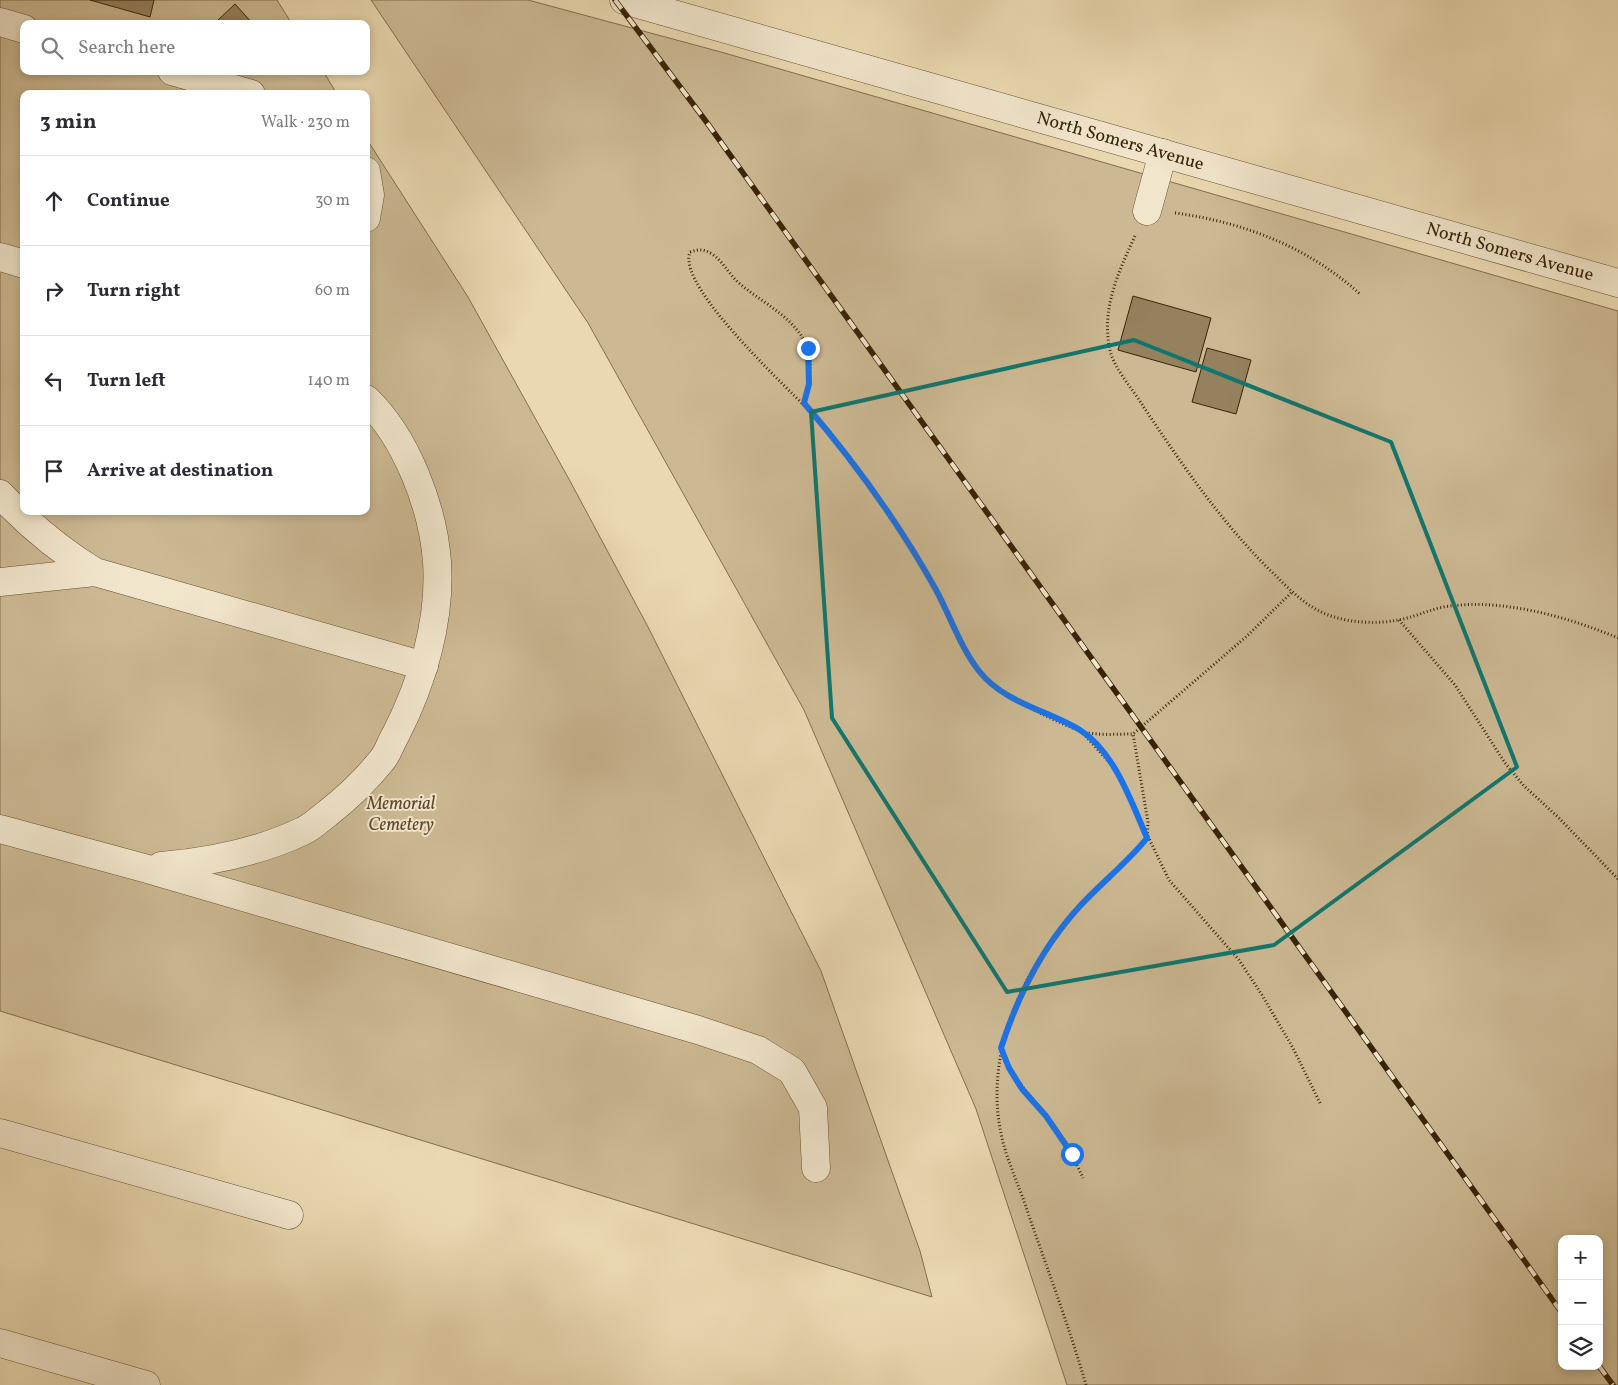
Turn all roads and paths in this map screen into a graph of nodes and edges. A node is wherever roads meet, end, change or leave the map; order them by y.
1 (624, 0) edge
2 (0, 22) edge
3 (20, 28) edge
4 (186, 75) edge
5 (237, 90) edge
6 (1164, 153) junction
7 (1147, 211) junction
8 (0, 257) edge
9 (20, 263) edge
10 (1618, 283) edge
11 (1361, 296) dead end
12 (370, 403) edge
13 (804, 403) junction
14 (0, 494) edge
15 (95, 572) junction
16 (0, 582) edge
17 (1292, 592) junction
18 (1399, 620) junction
19 (1618, 638) edge
20 (424, 666) junction
21 (1081, 731) junction
22 (1133, 734) junction
23 (0, 829) edge
24 (1147, 838) junction
25 (144, 868) junction
26 (1618, 879) edge
27 (1001, 1048) junction
28 (1321, 1104) dead end
29 (0, 1133) edge
30 (816, 1168) dead end
31 (1083, 1178) dead end
32 (289, 1215) dead end
33 (0, 1343) edge
34 (146, 1385) edge
35 (1086, 1385) edge

1 - 6 street, North Somers Avenue
2 - 3 street
4 - 5 street
6 - 7 street
6 - 10 street, North Somers Avenue
7 - 11 path
7 - 17 path
8 - 9 street
12 - 20 street
13 - 13 path
13 - 21 path
14 - 15 street
15 - 16 street
15 - 20 street
17 - 18 path
17 - 22 path
18 - 19 path
18 - 26 path
20 - 25 street
21 - 22 path
21 - 24 path
22 - 24 path
23 - 25 street
24 - 27 path
24 - 28 path
25 - 30 street
27 - 31 path
27 - 35 path
29 - 32 street
33 - 34 street

